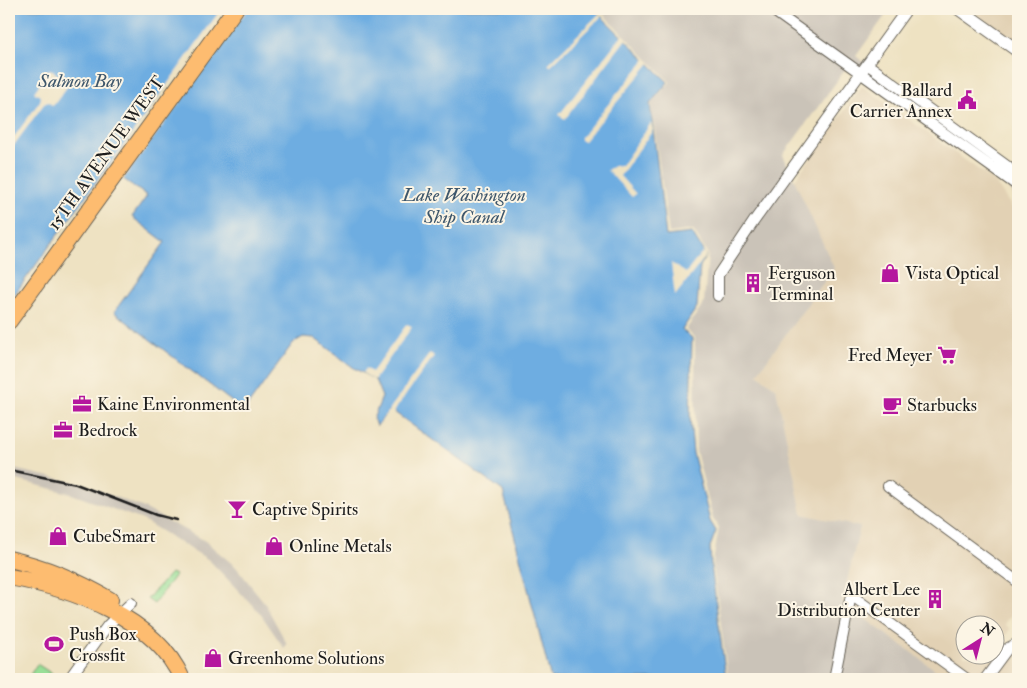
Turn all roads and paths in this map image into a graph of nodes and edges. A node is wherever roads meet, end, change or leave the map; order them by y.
1 (235, 9) edge
2 (771, 9) edge
3 (907, 9) edge
4 (959, 9) edge
5 (1018, 51) edge
6 (864, 68) junction
7 (1018, 179) edge
8 (1018, 186) edge
9 (718, 296) dead end
10 (9, 321) edge
11 (888, 486) dead end
12 (9, 559) edge
13 (9, 577) edge
14 (1018, 582) edge
15 (126, 608) junction
16 (1018, 643) edge
17 (69, 679) edge
18 (182, 679) edge
19 (834, 679) edge
20 (967, 679) edge
21 (985, 679) edge

1 - 10 main road, 15TH AVENUE WEST
2 - 6 street
3 - 6 street
4 - 5 street
6 - 7 street
6 - 8 street
6 - 9 street
11 - 14 street
12 - 15 main road
13 - 15 main road
15 - 17 street
15 - 18 main road
16 - 21 street
19 - 20 street

